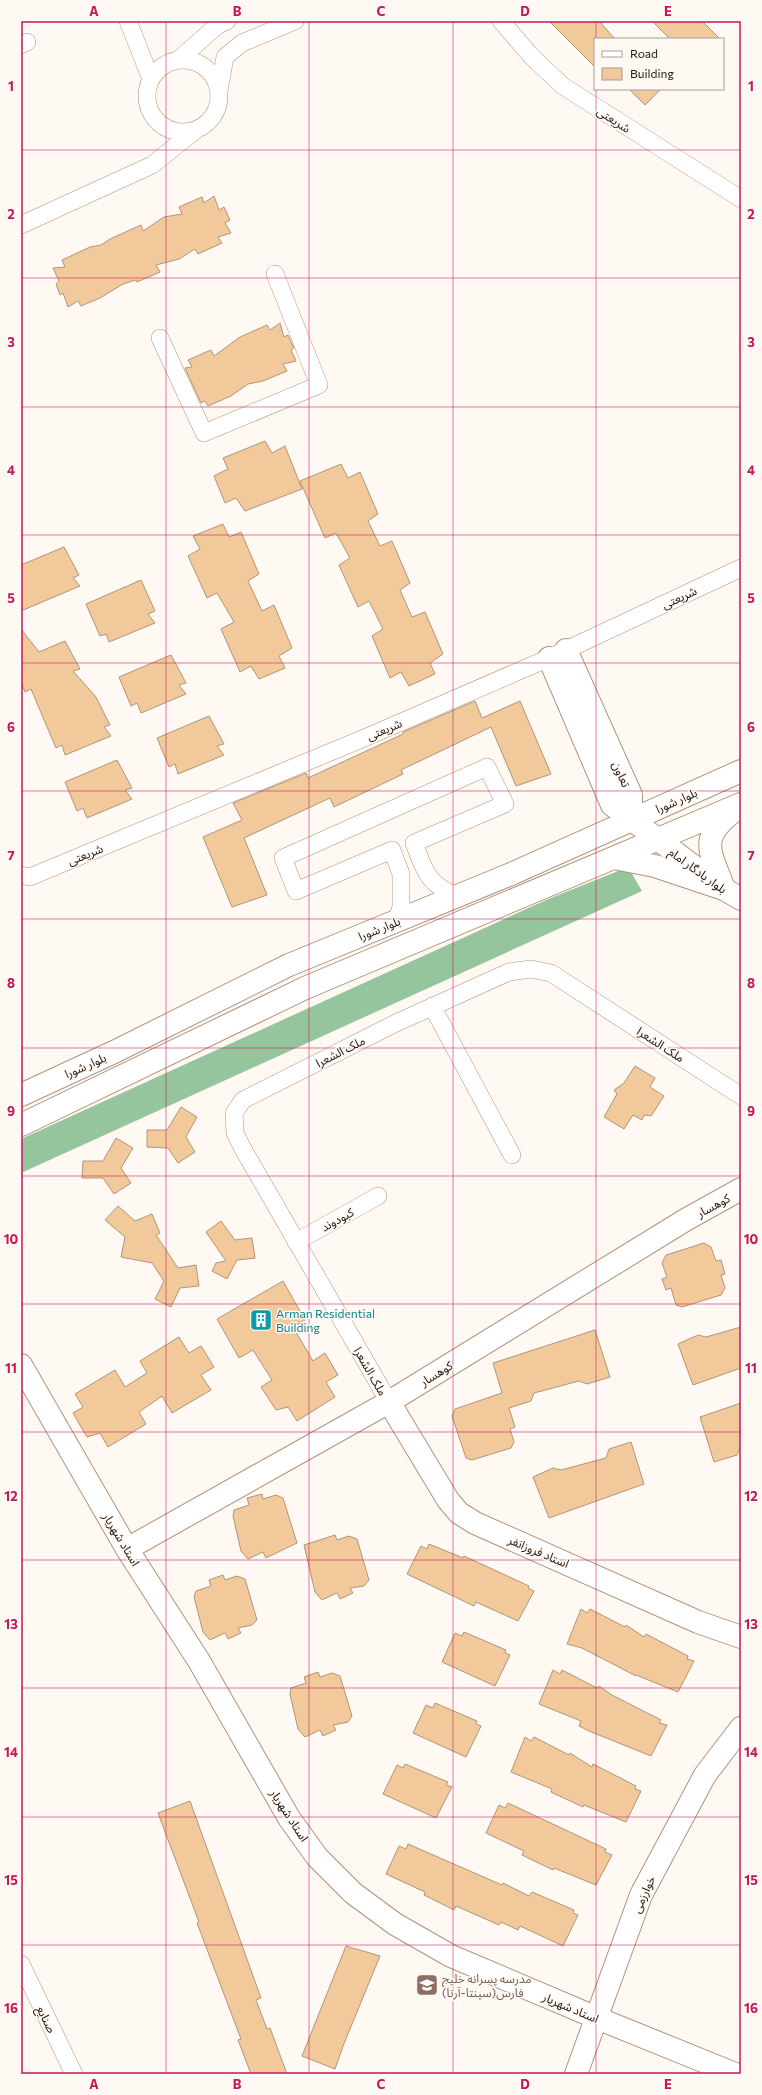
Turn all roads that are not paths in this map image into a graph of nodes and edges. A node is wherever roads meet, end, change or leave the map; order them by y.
1 (128, 21) edge
2 (227, 21) edge
3 (295, 21) edge
4 (502, 21) edge
5 (178, 60) junction
6 (151, 79) junction
7 (219, 91) junction
8 (196, 130) junction
9 (741, 199) edge
10 (21, 225) edge
11 (275, 274) dead end
12 (160, 338) dead end
13 (741, 568) edge
14 (558, 654) junction
15 (741, 771) edge
16 (741, 805) edge
17 (631, 819) junction
18 (656, 839) junction
19 (414, 843) junction
20 (392, 850) junction
21 (614, 858) junction
22 (21, 875) edge
23 (732, 894) edge
24 (456, 896) junction
25 (397, 920) junction
26 (432, 1006) junction
27 (21, 1095) edge
28 (741, 1096) edge
29 (21, 1125) edge
30 (512, 1155) dead end
31 (741, 1189) edge
32 (378, 1196) dead end
33 (296, 1242) junction
34 (21, 1365) edge
35 (389, 1402) junction
36 (127, 1549) junction
37 (741, 1637) edge
38 (741, 1728) edge
39 (21, 1964) edge
40 (597, 2018) junction
41 (74, 2074) edge
42 (576, 2074) edge
43 (735, 2074) edge

1 - 6 street
2 - 5 street
3 - 7 street
4 - 9 street, شریعتی
5 - 6 street
5 - 7 street
6 - 8 street
7 - 8 street
8 - 10 street
11 - 12 street
13 - 14 street, شریعتی
14 - 17 street, تعاون
14 - 22 street, شریعتی
15 - 17 street, بلوار شورا
16 - 18 street
16 - 23 street
17 - 18 street, بلوار یادگار امام
17 - 24 street, بلوار شورا
18 - 21 street
18 - 23 street, بلوار یادگار امام
19 - 20 street
19 - 20 street
19 - 24 street
20 - 25 street
21 - 23 street
21 - 29 street
24 - 25 street, بلوار شورا
25 - 27 street, بلوار شورا
26 - 28 street, ملک الشعرا
26 - 30 street
26 - 33 street, ملک الشعرا
31 - 35 street, کوهسار
32 - 33 street, کبودوند
33 - 35 street, ملک الشعرا
34 - 36 street, استاد شهریار
35 - 36 street, کوهسار
35 - 37 street, استاد فروزانفر
36 - 40 street, استاد شهریار
38 - 40 street, خوارزمی
39 - 41 street, صنایع
40 - 42 street, خوارزمی
40 - 43 street, استاد شهریار

